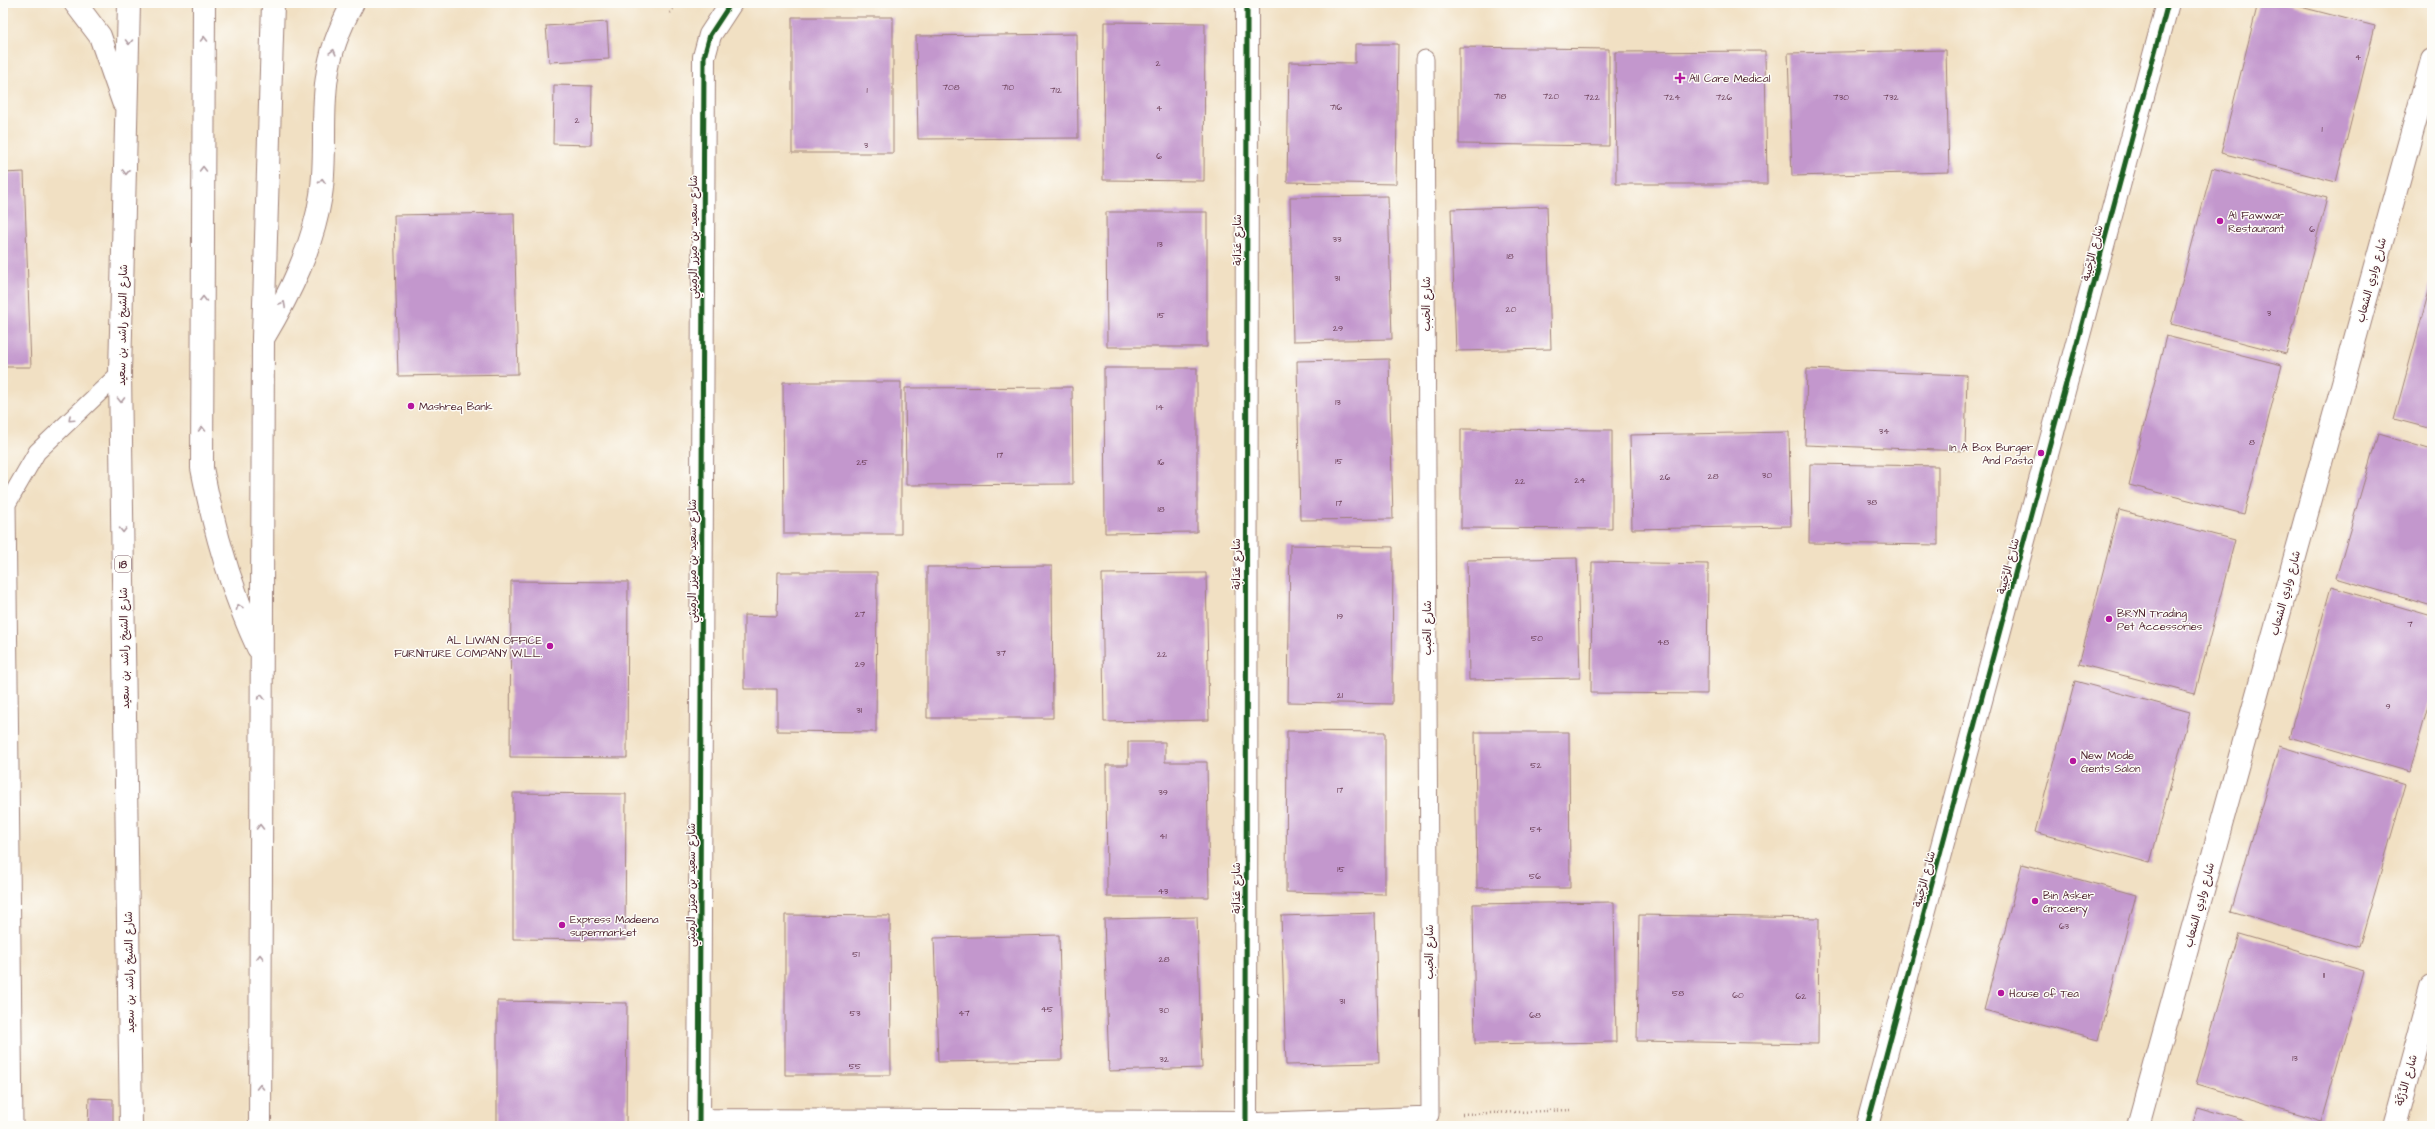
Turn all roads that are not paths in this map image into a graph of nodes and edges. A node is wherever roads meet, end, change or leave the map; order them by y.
1 (76, 3) edge
2 (129, 3) edge
3 (204, 3) edge
4 (273, 3) edge
5 (353, 3) edge
6 (731, 3) edge
7 (1247, 3) edge
8 (2165, 5) edge
9 (1425, 59) dead end
10 (2432, 60) edge
11 (128, 117) junction
12 (263, 338) junction
13 (120, 373) junction
14 (261, 655) junction
15 (2432, 987) edge
16 (699, 1123) edge
17 (1246, 1124) edge
18 (14, 1126) edge
19 (131, 1126) edge
20 (260, 1126) edge
21 (1867, 1126) edge
22 (2138, 1126) edge
23 (2394, 1126) edge

1 - 11 street
2 -> 11 street, شارع الشيخ راشد بن سعيد / 18
14 -> 3 street
4 - 12 street
12 -> 5 street
6 - 16 street, شارع سعيد بن ميزر الرميثي
7 - 17 street, شارع عَدَابَة
8 - 21 street, شارع الرِّجَيبة
9 - 17 lane, شارع الخبب
10 - 22 street, شارع وادِي الشعاب
11 -> 13 street, شارع الشيخ راشد بن سعيد / 18
12 - 14 street
13 -> 18 lane
13 -> 19 street, شارع الشيخ راشد بن سعيد / 18
20 -> 14 street
15 - 23 street, شارع الدِّرْكَة
16 - 17 street

